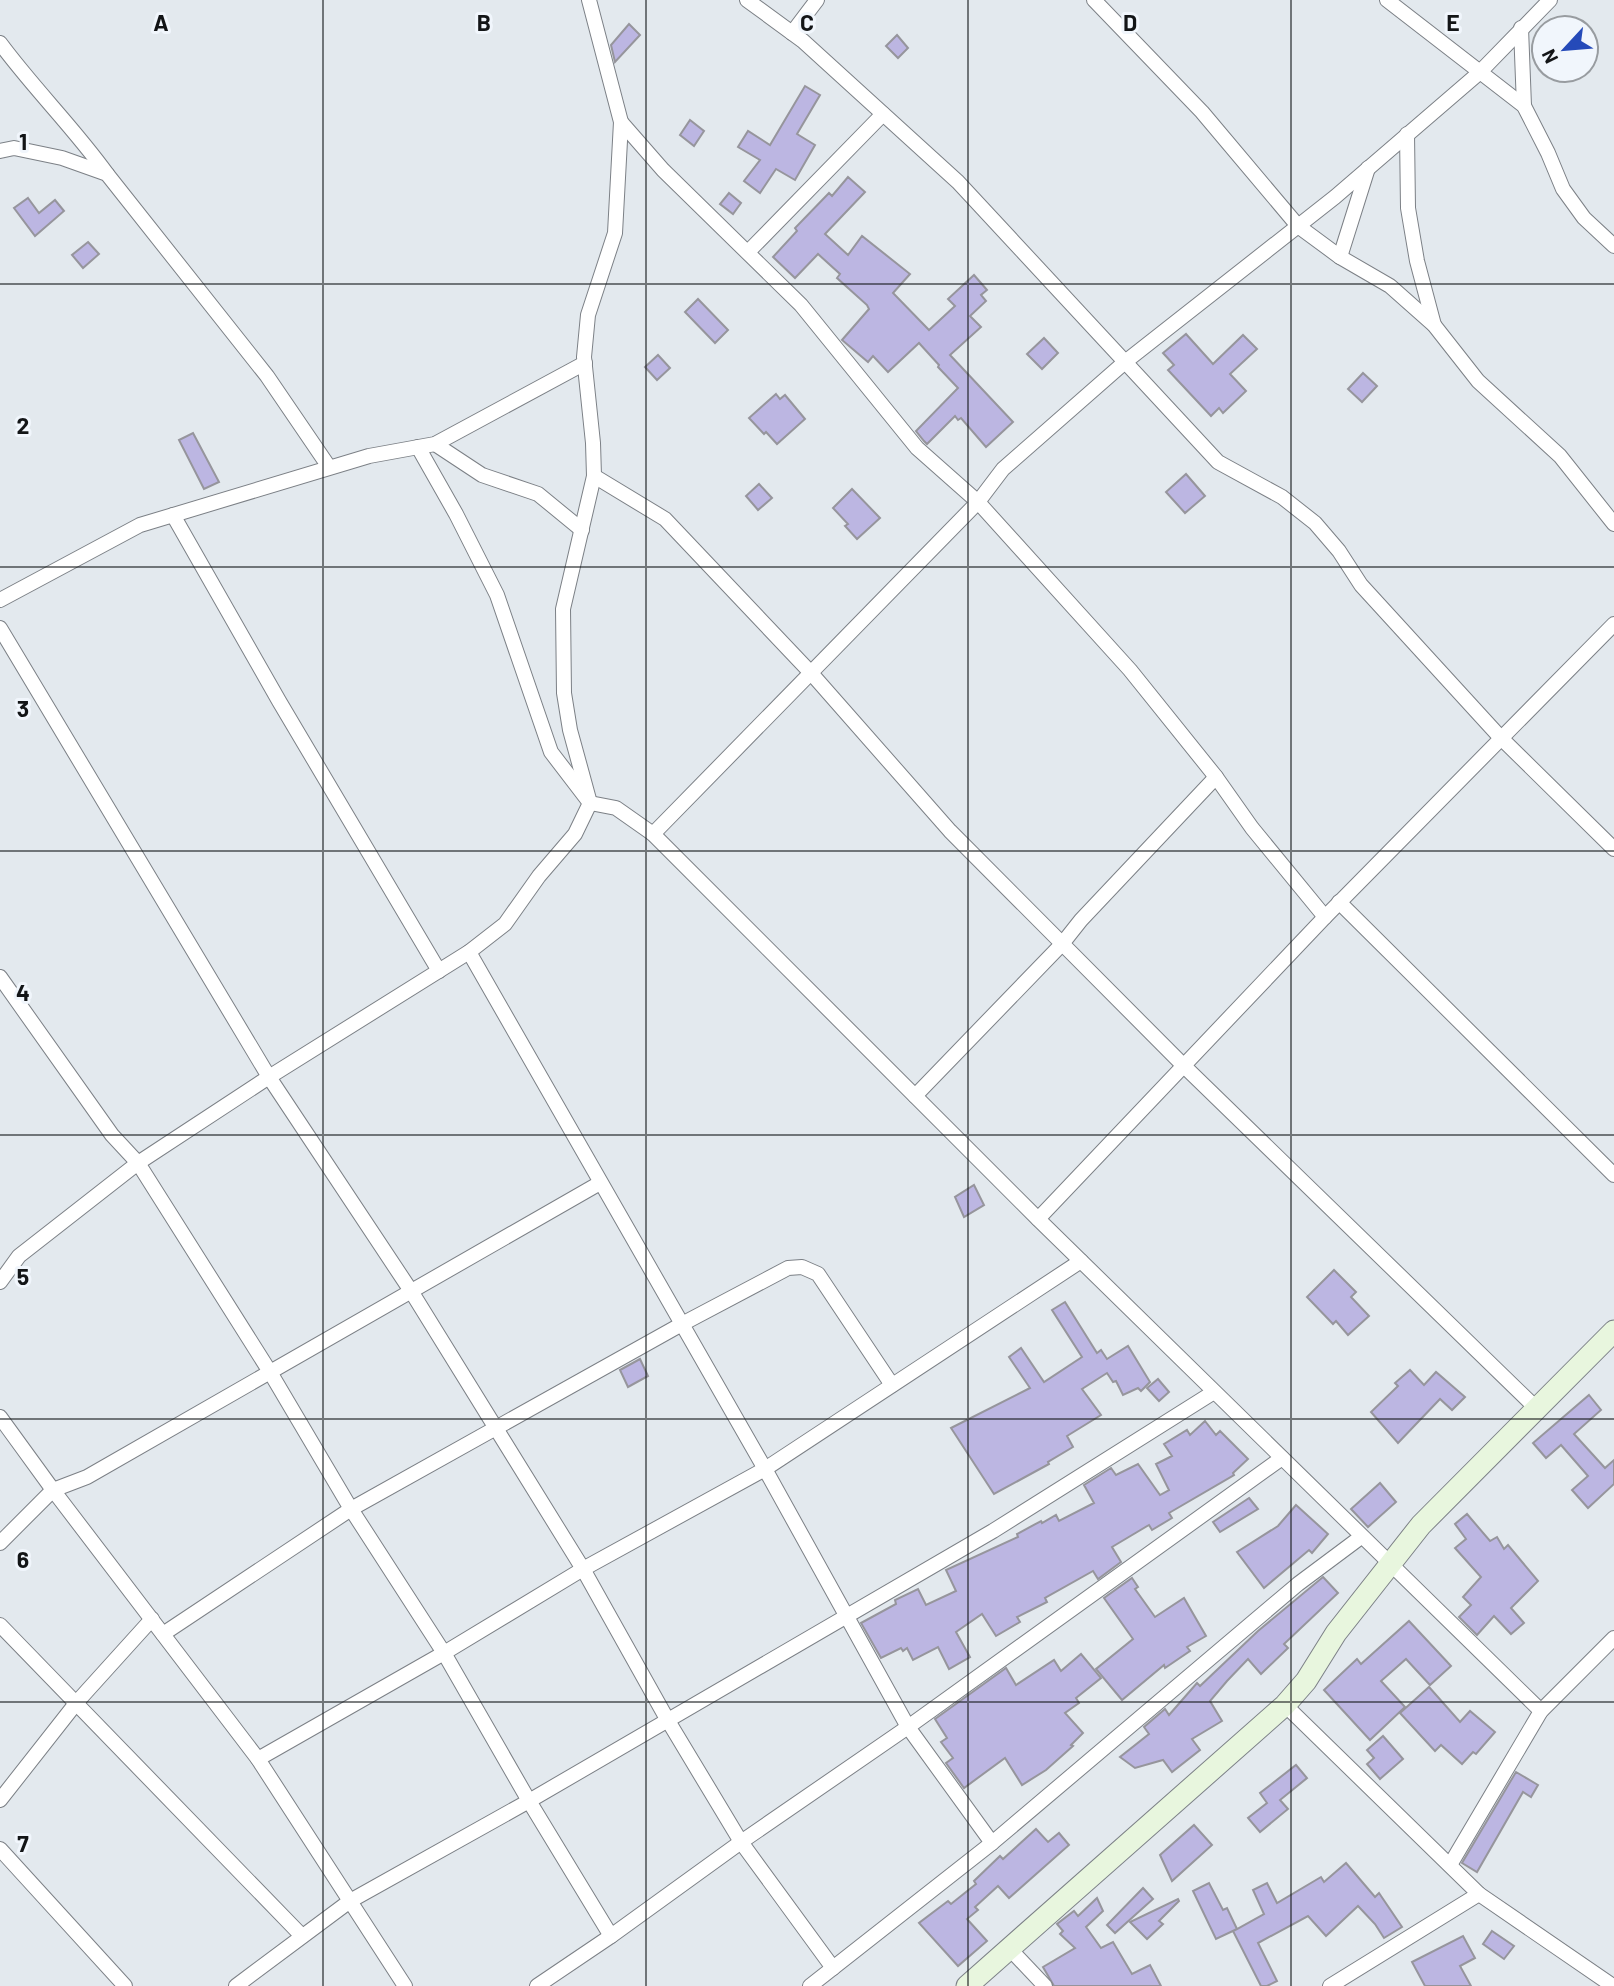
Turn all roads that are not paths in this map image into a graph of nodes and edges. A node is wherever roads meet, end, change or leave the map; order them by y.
1 (589, 0) edge
2 (747, 0) edge
3 (817, 0) edge
4 (1094, 0) edge
5 (1387, 0) edge
6 (1550, 0) edge
7 (1521, 29) junction
8 (792, 33) junction
9 (0, 43) edge
10 (1479, 73) junction
11 (1524, 106) junction
12 (883, 114) junction
13 (621, 122) junction
14 (1407, 134) junction
15 (0, 151) edge
16 (1368, 168) junction
17 (107, 174) junction
18 (1298, 226) junction
19 (1614, 246) edge
20 (748, 252) junction
21 (1340, 257) junction
22 (1434, 325) junction
23 (1125, 362) junction
24 (585, 363) junction
25 (435, 444) junction
26 (418, 447) junction
27 (329, 467) junction
28 (594, 476) junction
29 (978, 502) junction
30 (173, 514) junction
31 (1614, 524) edge
32 (582, 530) junction
33 (0, 600) edge
34 (1614, 624) edge
35 (0, 628) edge
36 (811, 673) junction
37 (1500, 737) junction
38 (1216, 777) junction
39 (590, 803) junction
40 (653, 834) junction
41 (1614, 849) edge
42 (1339, 902) junction
43 (1325, 917) junction
44 (1062, 944) junction
45 (469, 952) junction
46 (439, 971) junction
47 (0, 977) edge
48 (1184, 1066) junction
49 (269, 1077) junction
50 (915, 1096) junction
51 (138, 1163) junction
52 (1614, 1175) edge
53 (600, 1183) junction
54 (1038, 1219) junction
55 (1081, 1261) junction
56 (0, 1282) edge
57 (411, 1292) junction
58 (682, 1324) junction
59 (1614, 1331) edge
60 (270, 1372) junction
61 (892, 1385) junction
62 (1214, 1392) junction
63 (1536, 1408) junction
64 (0, 1417) edge
65 (497, 1430) junction
66 (1282, 1458) junction
67 (765, 1469) junction
68 (52, 1490) junction
69 (351, 1510) junction
70 (1361, 1537) junction
71 (0, 1543) edge
72 (1389, 1564) junction
73 (583, 1569) junction
74 (846, 1615) junction
75 (152, 1619) junction
76 (0, 1625) edge
77 (163, 1634) junction
78 (1614, 1638) edge
79 (444, 1653) junction
80 (77, 1702) junction
81 (1285, 1705) junction
82 (1541, 1711) junction
83 (667, 1719) junction
84 (908, 1727) junction
85 (258, 1759) junction
86 (0, 1800) edge
87 (529, 1801) junction
88 (741, 1842) junction
89 (992, 1843) junction
90 (0, 1849) edge
91 (1450, 1865) junction
92 (1479, 1894) junction
93 (350, 1901) junction
94 (302, 1936) junction
95 (611, 1936) junction
96 (1009, 1948) junction
97 (833, 1968) junction
98 (125, 1986) edge
99 (236, 1986) edge
100 (405, 1986) edge
101 (537, 1986) edge
102 (810, 1986) edge
103 (967, 1986) edge
104 (1045, 1986) edge
105 (1330, 1986) edge
106 (1613, 1986) edge

1 - 13 street
2 - 8 street
3 - 8 street
4 - 18 street
5 - 10 street
6 - 7 street
7 - 10 street
7 - 11 street
8 - 12 street
9 - 17 street
10 - 11 street
10 - 14 street
11 - 19 street
12 - 20 street
12 - 23 street
13 - 20 street
13 - 24 street
14 - 16 street
14 - 22 street
15 - 17 street
16 - 18 street
16 - 21 street
17 - 27 street
18 - 21 street
18 - 23 street
20 - 29 street
21 - 22 street
22 - 31 street
23 - 29 street
23 - 37 street
24 - 25 street
24 - 28 street
25 - 26 street
25 - 32 street
26 - 27 street
26 - 39 street
27 - 30 street
28 - 32 street
28 - 36 street
29 - 36 street
29 - 38 street
30 - 33 street
30 - 46 street
32 - 39 street
34 - 37 street
35 - 49 street
36 - 40 street
36 - 44 street
37 - 41 street
37 - 42 street
38 - 43 street
38 - 44 street
39 - 40 street
39 - 45 street
40 - 50 street
42 - 43 street
42 - 52 street
43 - 48 street
44 - 48 street
44 - 50 street
45 - 46 street
45 - 53 street
46 - 49 street
47 - 51 street
48 - 54 street
48 - 63 street
49 - 51 street
49 - 57 street
50 - 54 street
51 - 56 street
51 - 60 street
53 - 57 street
53 - 58 street
54 - 55 street
55 - 61 street
55 - 62 street
57 - 60 street
57 - 65 street
58 - 61 street
58 - 65 street
58 - 67 street
59 - 63 street
60 - 68 street
60 - 69 street
61 - 67 street
62 - 66 street
62 - 74 street
63 - 72 street
64 - 68 street
65 - 69 street
65 - 73 street
66 - 70 street
66 - 84 street
67 - 73 street
67 - 74 street
68 - 71 street
68 - 75 street
69 - 77 street
69 - 79 street
70 - 72 street
70 - 89 street
72 - 81 street
72 - 82 street
73 - 79 street
73 - 83 street
74 - 83 street
74 - 84 street
75 - 77 street
75 - 80 street
76 - 80 street
77 - 85 street
78 - 82 street
79 - 85 street
79 - 87 street
80 - 86 street
80 - 94 street
81 - 91 street
81 - 96 street
82 - 91 street
83 - 87 street
83 - 88 street
84 - 88 street
84 - 89 street
85 - 93 street
87 - 93 street
87 - 95 street
88 - 95 street
88 - 97 street
89 - 97 street
90 - 98 street
91 - 92 street
92 - 105 street
92 - 106 street
93 - 94 street
93 - 100 street
94 - 99 street
95 - 101 street
96 - 103 street
96 - 104 street
97 - 102 street

